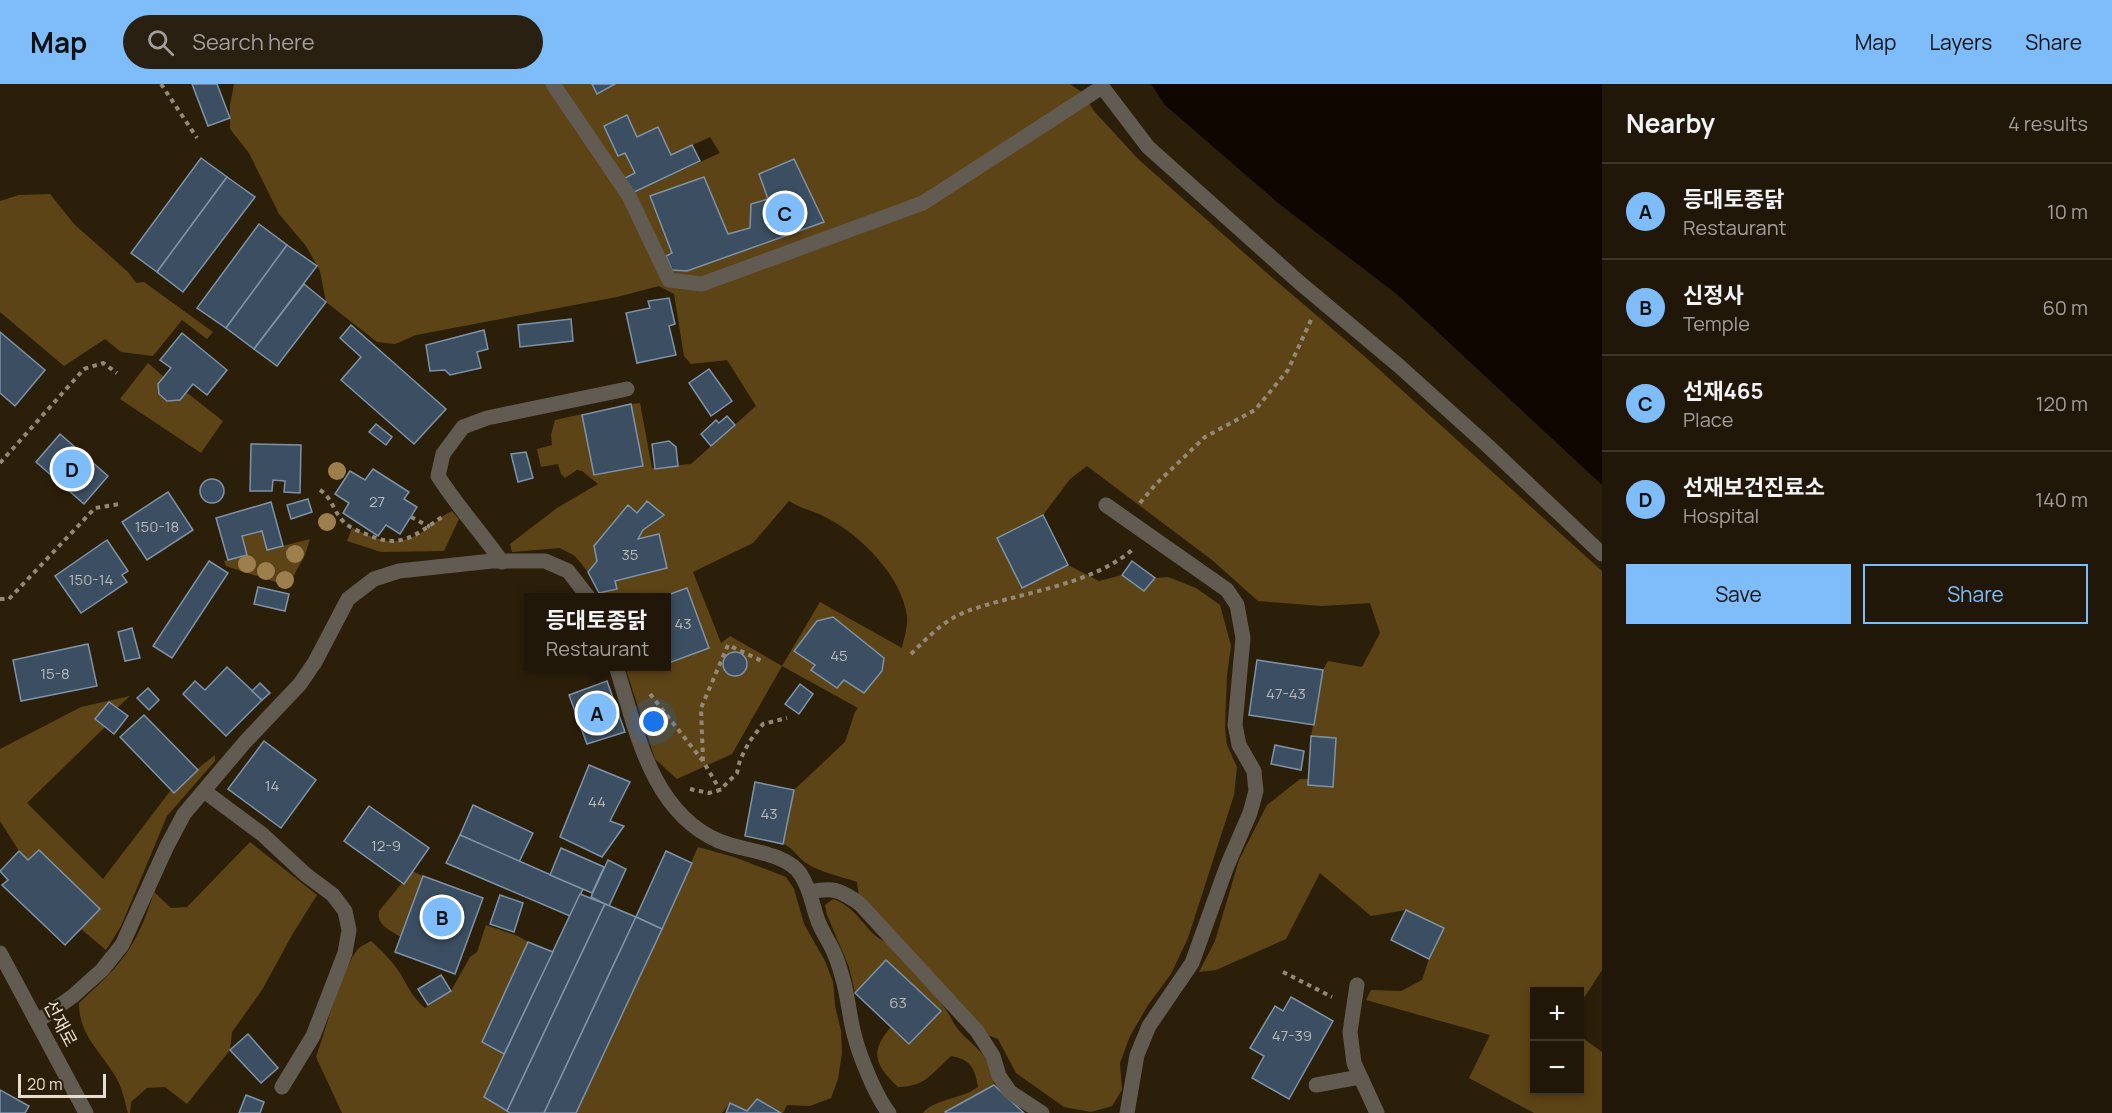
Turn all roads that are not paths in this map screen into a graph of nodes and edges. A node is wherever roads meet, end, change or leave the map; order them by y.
1 (553, 84) edge
2 (1101, 86) edge
3 (627, 389) dead end
4 (1106, 505) dead end
5 (1602, 554) edge
6 (502, 562) junction
7 (586, 593) edge
8 (618, 671) edge
9 (204, 791) junction
10 (810, 892) junction
11 (0, 953) edge
12 (1358, 985) dead end
13 (38, 1021) junction
14 (1360, 1077) junction
15 (1316, 1085) dead end
16 (282, 1087) dead end
17 (86, 1113) edge
18 (889, 1113) edge
19 (1042, 1113) edge
20 (1127, 1113) edge
21 (1377, 1113) edge

1 - 2 street
2 - 5 street
3 - 6 street
4 - 20 street
6 - 7 street
6 - 9 street
8 - 10 street
9 - 13 street
9 - 16 street
10 - 18 street
10 - 19 street
11 - 13 street, 선재로
12 - 14 street
13 - 17 street, 선재로
14 - 15 street
14 - 21 street

